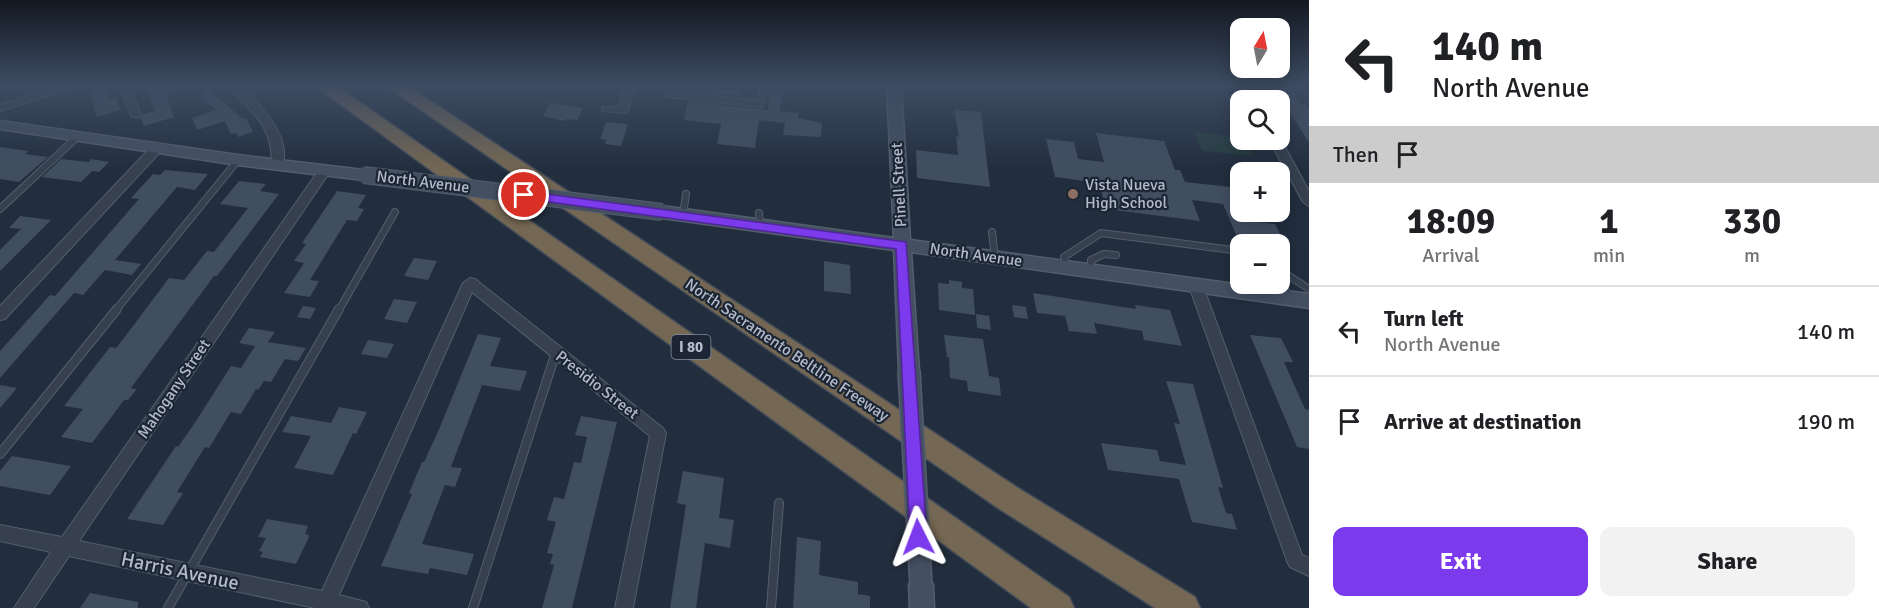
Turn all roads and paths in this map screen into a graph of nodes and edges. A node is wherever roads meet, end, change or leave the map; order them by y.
1 (262, 113) edge
2 (363, 113) edge
3 (436, 113) edge
4 (895, 113) edge
5 (0, 125) edge
6 (78, 136) junction
7 (158, 147) junction
8 (1280, 150) edge
9 (238, 160) junction
10 (278, 164) junction
11 (324, 170) junction
12 (686, 194) dead end
13 (1309, 202) edge
14 (0, 209) edge
15 (395, 212) dead end
16 (683, 215) junction
17 (992, 232) dead end
18 (902, 245) junction
19 (1230, 250) edge
20 (1116, 255) dead end
21 (995, 258) junction
22 (1067, 268) junction
23 (1091, 272) junction
24 (1290, 281) edge
25 (1196, 286) junction
26 (1290, 290) edge
27 (1304, 297) edge
28 (0, 315) edge
29 (556, 352) junction
30 (0, 454) edge
31 (779, 503) dead end
32 (0, 533) edge
33 (66, 547) junction
34 (1302, 564) edge
35 (189, 573) junction
36 (921, 597) edge
37 (326, 605) edge
38 (23, 608) edge
39 (168, 608) edge
40 (360, 608) edge
41 (473, 608) edge
42 (624, 608) edge
43 (771, 608) edge
44 (1059, 608) edge
45 (1184, 608) edge

1 - 10 street
2 - 44 highway, I 80
3 - 45 highway, North Sacramento Beltline Freeway
4 - 18 street, Pinell Street
5 - 6 street, North Avenue
6 - 7 street, North Avenue
6 - 14 lane
7 - 9 street, North Avenue
7 - 28 street
8 - 13 street
9 - 10 street, North Avenue
9 - 30 lane
10 - 11 street, North Avenue
11 - 16 street, North Avenue, bridge
11 - 33 street, Mahogany Street
12 - 16 lane
15 - 35 lane
16 - 18 street, North Avenue
17 - 21 lane
18 - 21 street, North Avenue
18 - 36 street, Pinell Street, bridge
19 - 22 lane
20 - 23 lane
21 - 22 street, North Avenue
22 - 23 street, North Avenue
23 - 25 street, North Avenue
24 - 27 lane
25 - 27 street, North Avenue
25 - 34 street
26 - 27 lane
29 - 37 street, Presidio Street
29 - 41 lane
29 - 42 street, Presidio Street
31 - 43 lane
32 - 33 street, Harris Avenue
33 - 35 street, Harris Avenue
33 - 38 street, Mahogany Street
35 - 37 street, Harris Avenue
35 - 39 lane
37 - 40 street, Harris Avenue

